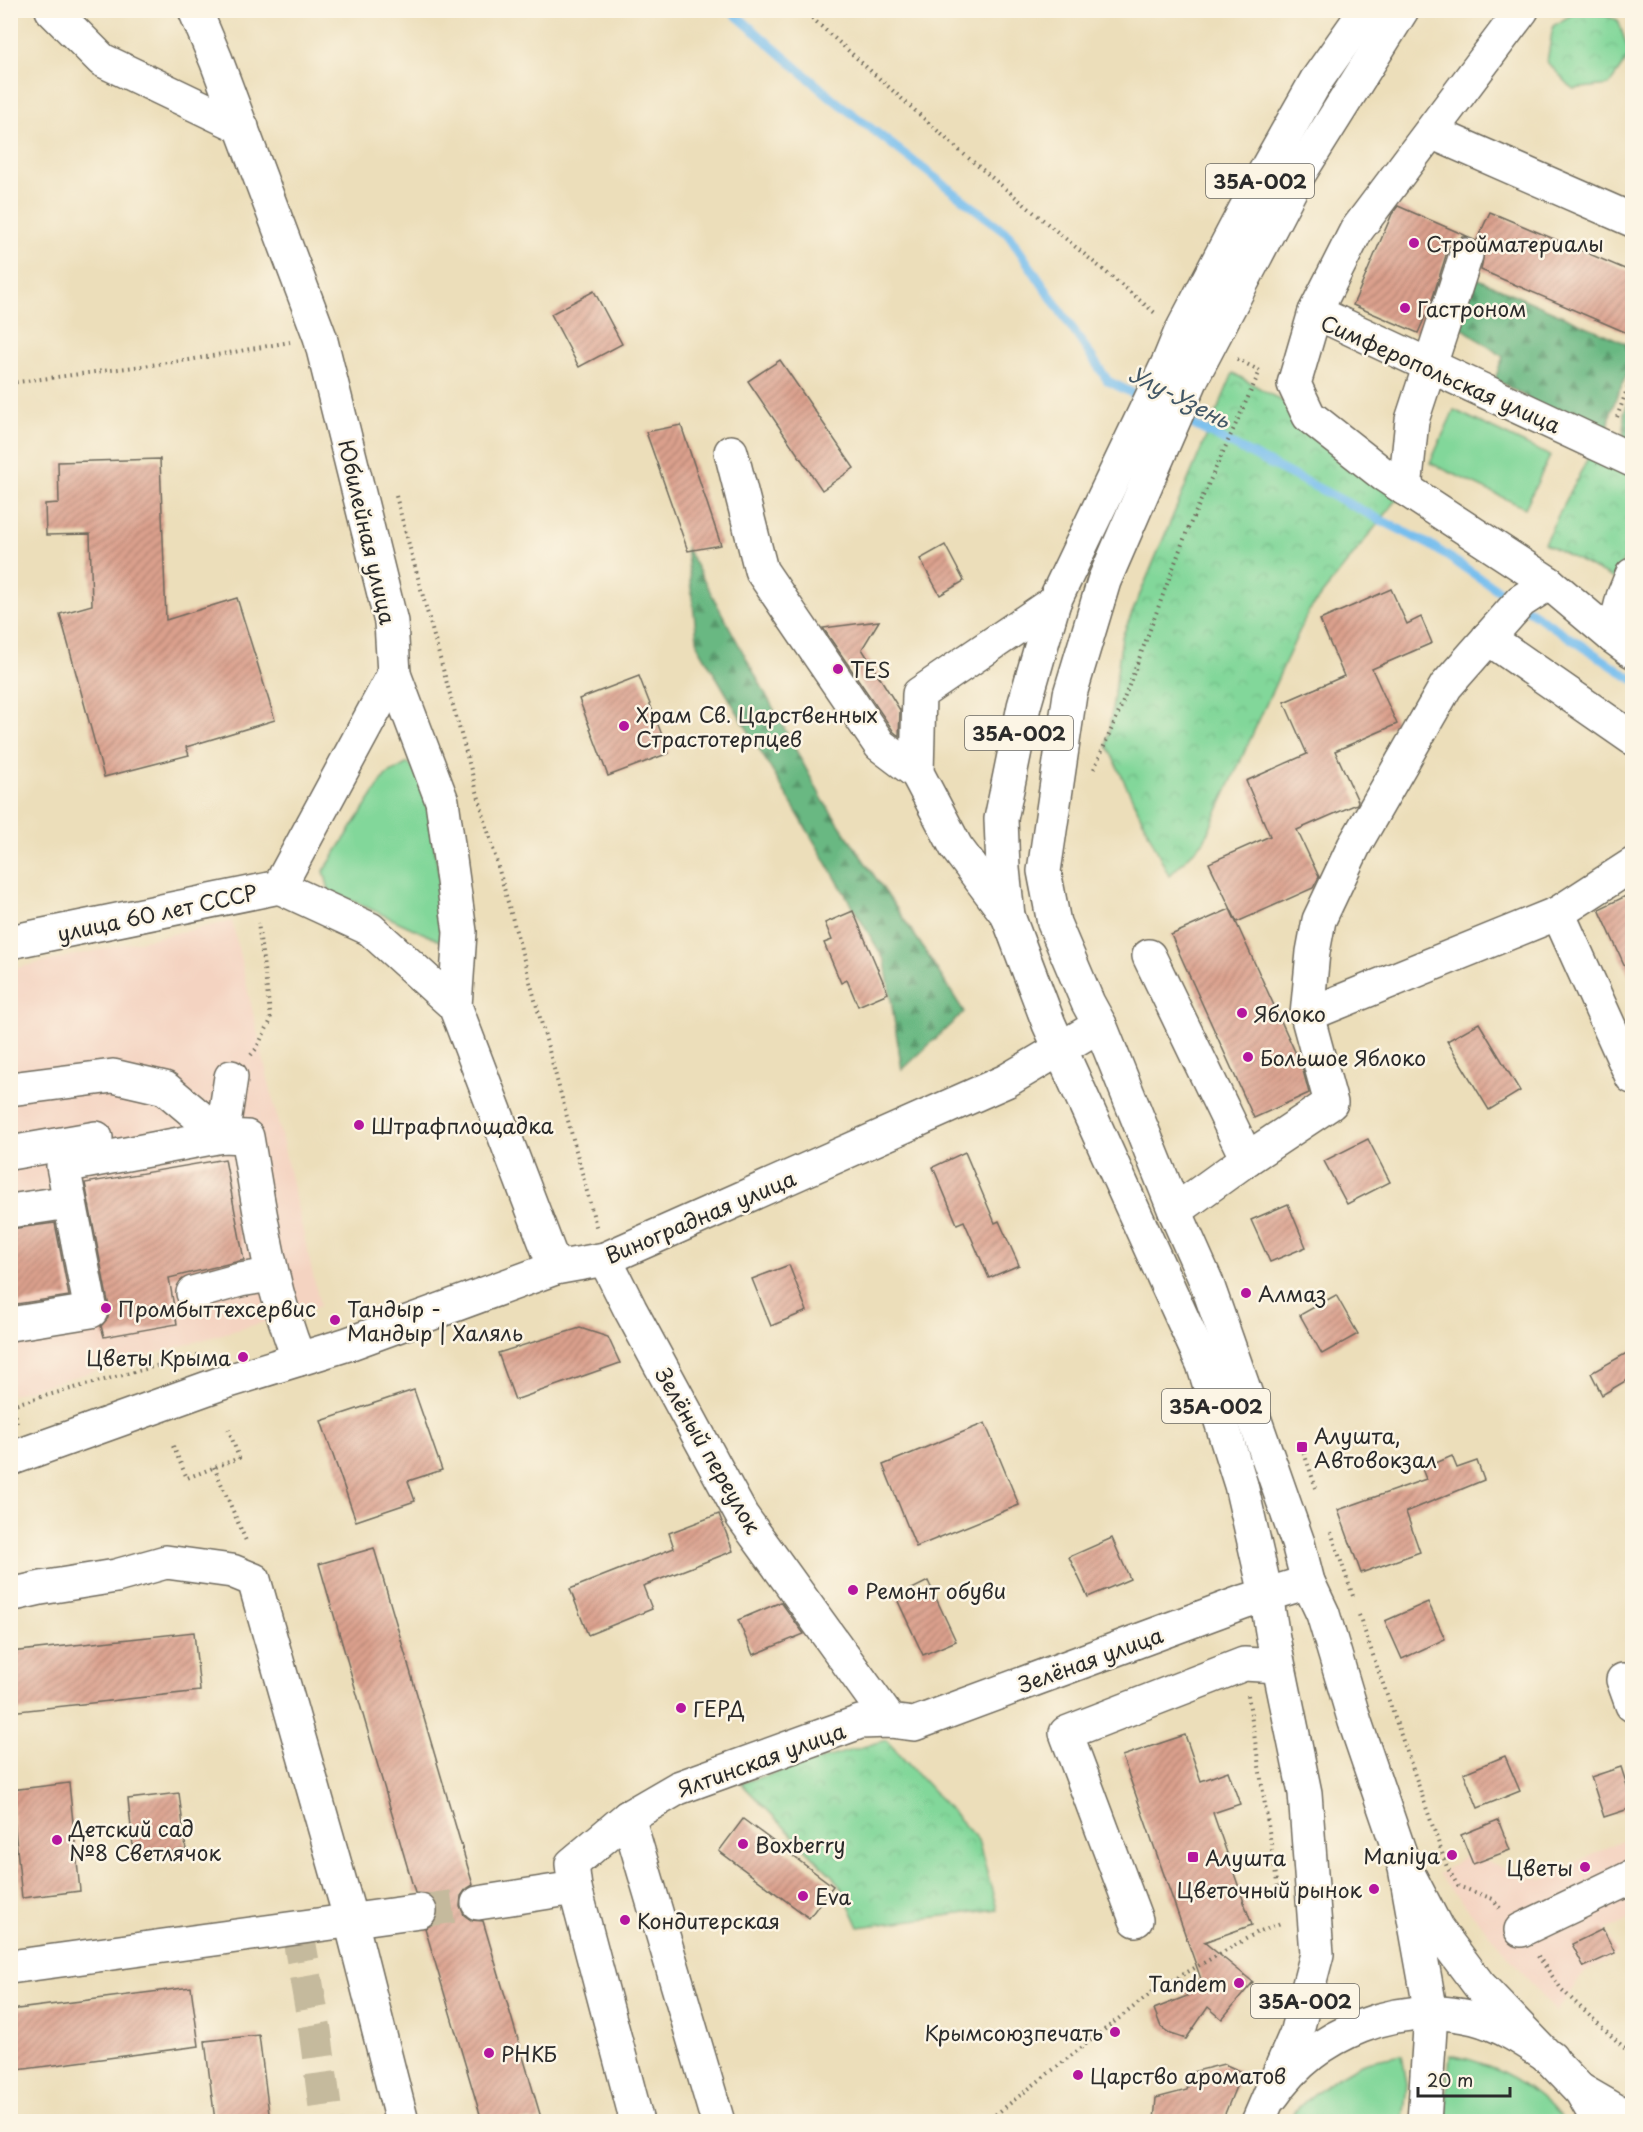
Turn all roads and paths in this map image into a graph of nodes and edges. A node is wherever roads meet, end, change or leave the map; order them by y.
1 (52, 10) edge
2 (195, 10) edge
3 (803, 10) edge
4 (1366, 10) edge
5 (1402, 10) edge
6 (1522, 10) edge
7 (242, 127) junction
8 (1431, 132) junction
9 (1632, 220) edge
10 (1466, 255) dead end
11 (1315, 312) junction
12 (320, 337) junction
13 (1181, 357) junction
14 (1430, 365) junction
15 (1260, 371) dead end
16 (1632, 376) edge
17 (10, 383) edge
18 (1151, 432) junction
19 (731, 452) dead end
20 (1622, 455) edge
21 (1405, 489) junction
22 (394, 491) dead end
23 (1632, 575) edge
24 (1549, 583) junction
25 (1054, 602) junction
26 (1488, 638) junction
27 (1623, 644) edge
28 (394, 674) junction
29 (1632, 738) edge
30 (1093, 770) dead end
31 (917, 772) junction
32 (1632, 865) edge
33 (267, 889) junction
34 (1558, 913) junction
35 (1008, 915) junction
36 (10, 942) edge
37 (1149, 956) dead end
38 (456, 1006) junction
39 (1307, 1015) junction
40 (1100, 1025) junction
41 (1060, 1051) junction
42 (231, 1077) joint
43 (1632, 1077) edge
44 (10, 1089) edge
45 (211, 1127) junction
46 (10, 1153) edge
47 (1247, 1159) junction
48 (69, 1202) junction
49 (10, 1211) edge
50 (1175, 1211) junction
51 (605, 1259) junction
52 (555, 1268) junction
53 (272, 1275) junction
54 (193, 1293) dead end
55 (10, 1324) edge
56 (211, 1351) dead end
57 (299, 1359) junction
58 (11, 1405) edge
59 (227, 1425) dead end
60 (173, 1446) dead end
61 (1302, 1447) dead end
62 (10, 1459) edge
63 (214, 1467) junction
64 (1317, 1491) dead end
65 (1328, 1524) dead end
66 (254, 1580) junction
67 (1308, 1582) junction
68 (1266, 1594) junction
69 (10, 1595) edge
70 (1355, 1602) dead end
71 (1359, 1613) dead end
72 (1244, 1664) junction
73 (1278, 1666) junction
74 (902, 1722) junction
75 (628, 1817) junction
76 (1405, 1868) junction
77 (1632, 1877) edge
78 (1276, 1883) dead end
79 (575, 1888) junction
80 (478, 1903) tunnel mouth
81 (420, 1911) tunnel mouth
82 (1290, 1919) dead end
83 (1136, 1920) dead end
84 (351, 1921) junction
85 (1521, 1930) junction
86 (10, 1967) edge
87 (1431, 2013) junction
88 (1632, 2055) edge
89 (1551, 2058) junction
90 (1581, 2091) junction
91 (1260, 2116) edge
92 (1632, 2120) edge
93 (402, 2121) edge
94 (637, 2121) edge
95 (718, 2121) edge
96 (986, 2121) edge
97 (1424, 2121) edge
98 (1599, 2121) edge

1 - 7 main road
2 - 7 main road, Юбилейная улица
3 - 13 path
4 - 13 main road, 35А-002
5 - 13 main road
6 - 8 main road
7 - 12 main road, Юбилейная улица
8 - 9 main road
8 - 11 main road
10 - 14 main road
11 - 14 main road, Симферопольская улица
11 - 21 main road, Симферопольская улица
12 - 17 path
12 - 28 main road, Юбилейная улица
13 - 18 main road, 35А-002
14 - 20 main road, Симферопольская улица
14 - 21 main road
15 - 30 path
16 - 20 path
18 - 25 main road, 35А-002
18 - 40 main road, 35А-002
19 - 31 main road
21 - 24 main road
22 - 51 path
23 - 27 main road
24 - 26 main road
24 - 27 main road
25 - 31 main road
25 - 35 main road, 35А-002
26 - 29 main road
26 - 39 main road
28 - 33 main road, улица 60 лет СССР
28 - 38 main road, Юбилейная улица
31 - 35 main road
32 - 34 main road
33 - 36 main road, улица 60 лет СССР
33 - 38 main road
33 - 42 path
34 - 39 main road
34 - 43 main road
35 - 41 main road, 35А-002
37 - 47 main road
38 - 52 main road, Юбилейная улица
39 - 47 main road
40 - 41 main road, Виноградная улица
40 - 50 main road
41 - 51 main road, Виноградная улица
41 - 68 main road, 35А-002
42 - 45 main road
44 - 45 main road
45 - 46 main road
45 - 48 main road
45 - 53 main road
47 - 50 main road
48 - 49 main road
48 - 55 main road
50 - 67 main road
51 - 52 main road, Виноградная улица
51 - 74 main road, Зелёный переулок
52 - 57 main road, Виноградная улица
53 - 54 main road
53 - 57 main road
56 - 58 path
57 - 62 main road, Виноградная улица
59 - 63 path
60 - 63 path
61 - 64 path
63 - 66 path
65 - 70 path
66 - 69 main road
66 - 84 main road
67 - 68 main road, Зелёная улица
67 - 76 main road
68 - 73 main road
68 - 74 main road, Зелёная улица
71 - 85 path
72 - 73 main road
72 - 78 path
72 - 83 main road
73 - 91 main road, 35А-002
74 - 75 main road, Ялтинская улица
75 - 79 main road, Ялтинская улица
75 - 95 main road
76 - 87 main road
76 - 89 main road
77 - 85 main road
79 - 80 main road
79 - 94 main road, Ялтинская улица
81 - 84 main road
82 - 96 path
84 - 86 main road
84 - 93 main road
85 - 88 path
87 - 89 main road, 35А-002
87 - 91 main road, 35А-002
87 - 97 main road
89 - 90 main road, 35А-002
90 - 92 main road
90 - 98 main road, 35А-002

